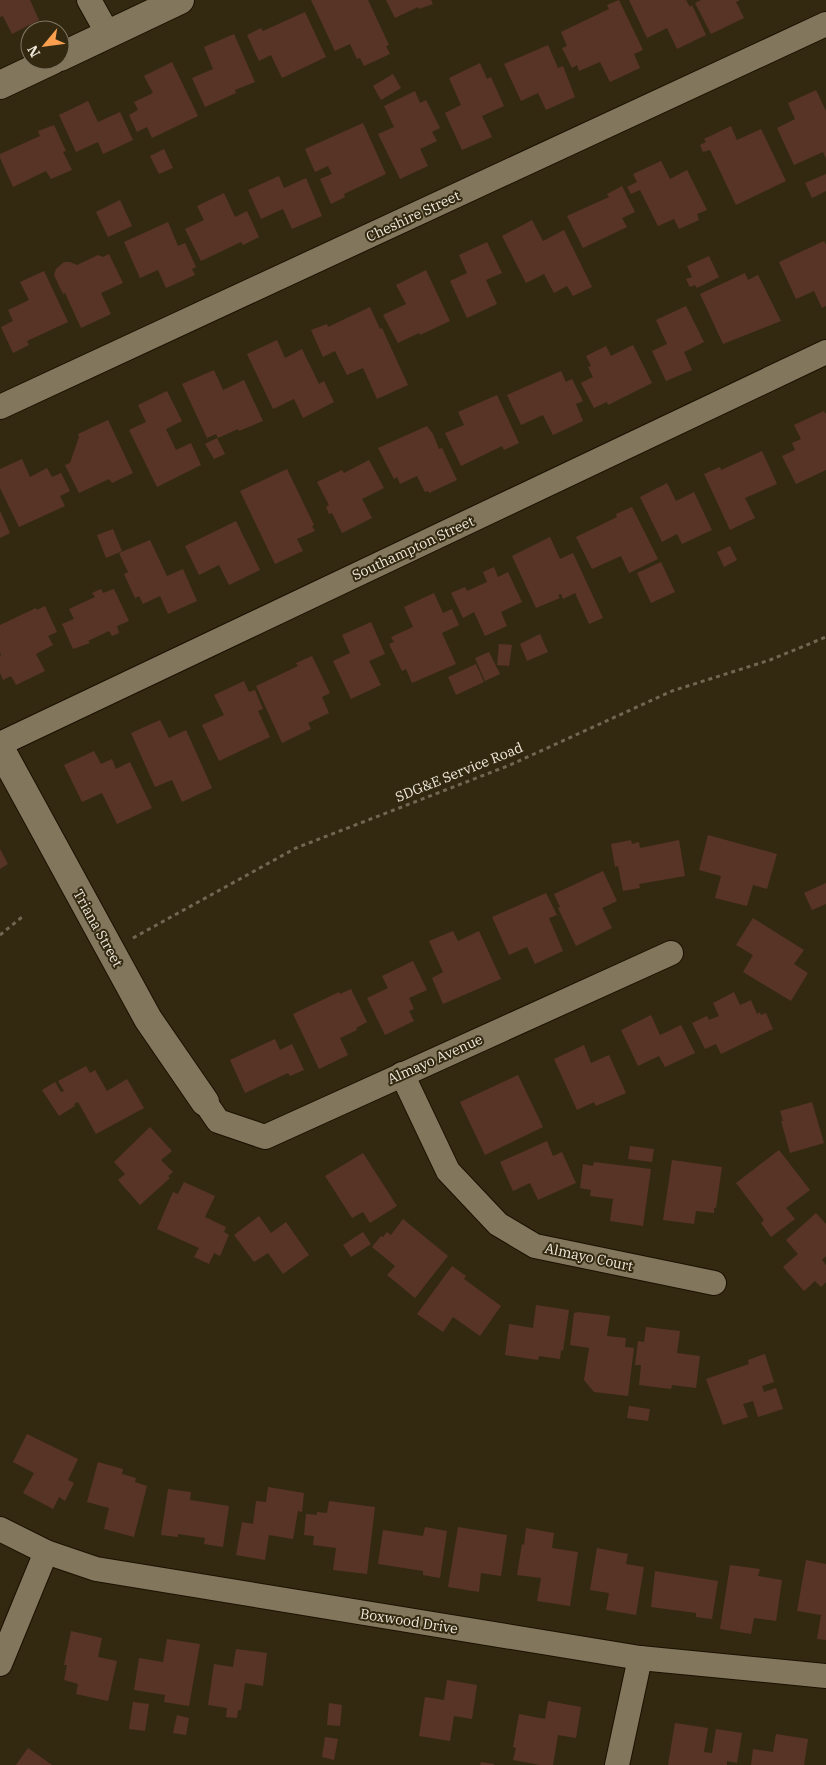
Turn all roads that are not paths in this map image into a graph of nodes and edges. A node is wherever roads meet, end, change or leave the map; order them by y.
1 (89, 0) edge
2 (180, 0) edge
3 (826, 24) edge
4 (108, 34) junction
5 (70, 52) edge
6 (32, 70) edge
7 (0, 85) edge
8 (826, 352) edge
9 (0, 407) edge
10 (0, 744) edge
11 (0, 748) edge
12 (671, 953) dead end
13 (402, 1074) junction
14 (205, 1102) joint
15 (714, 1283) dead end
16 (0, 1529) edge
17 (46, 1552) junction
18 (640, 1658) junction
19 (0, 1664) edge
20 (826, 1676) edge
21 (617, 1765) edge

1 - 4 street
2 - 4 street
3 - 9 street, Cheshire Street
4 - 5 street
6 - 7 street
8 - 10 street, Southampton Street
11 - 14 street, Triana Street
12 - 13 street, Almayo Avenue
13 - 14 street, Almayo Avenue
13 - 15 street, Almayo Court
16 - 17 street, Boxwood Drive
17 - 18 street, Boxwood Drive
17 - 19 street
18 - 20 street, Boxwood Drive
18 - 21 street

